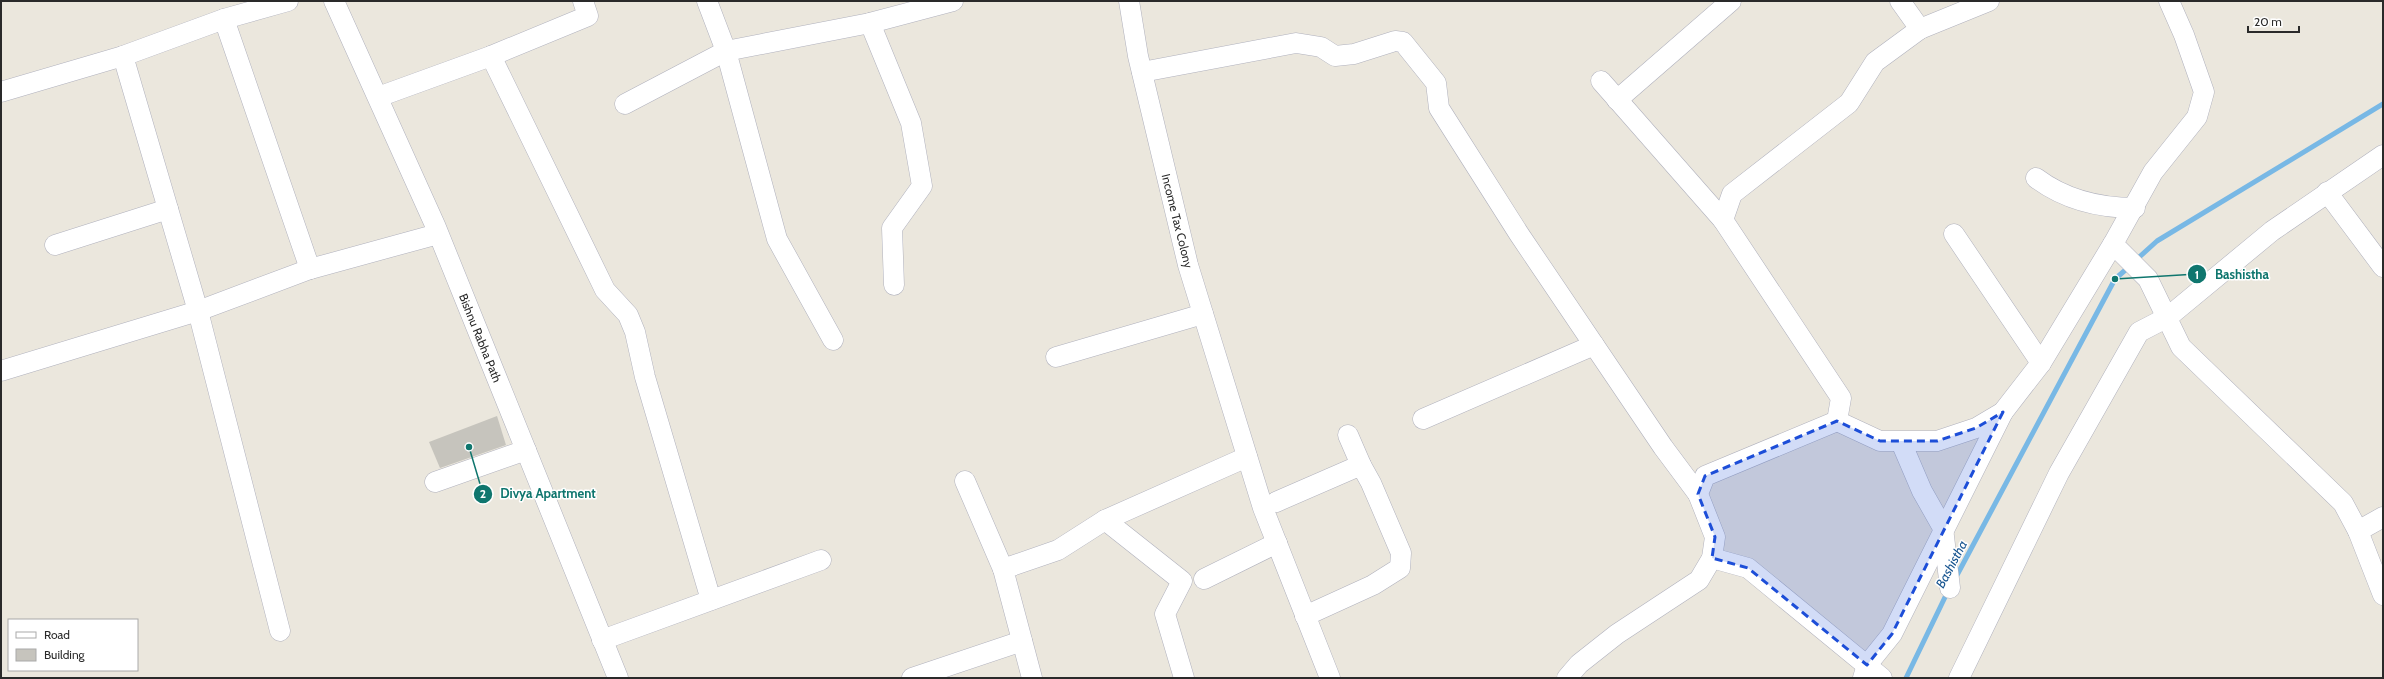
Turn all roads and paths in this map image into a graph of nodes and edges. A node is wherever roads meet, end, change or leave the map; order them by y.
1 (288, 1) edge
2 (334, 1) edge
3 (583, 1) edge
4 (707, 1) edge
5 (953, 1) edge
6 (1129, 1) edge
7 (1731, 1) edge
8 (1900, 1) edge
9 (1989, 1) edge
10 (2169, 1) edge
11 (224, 19) junction
12 (870, 23) junction
13 (1920, 29) junction
14 (726, 51) junction
15 (123, 56) junction
16 (491, 56) junction
17 (1142, 72) junction
18 (1601, 81) dead end
19 (1, 92) edge
20 (378, 98) junction
21 (1617, 100) junction
22 (625, 104) dead end
23 (2383, 155) edge
24 (2036, 178) dead end
25 (2328, 192) junction
26 (2134, 208) junction
27 (168, 209) junction
28 (1723, 220) junction
29 (438, 234) junction
30 (1954, 234) dead end
31 (54, 246) dead end
32 (2119, 248) junction
33 (2383, 267) edge
34 (310, 269) junction
35 (894, 285) dead end
36 (198, 311) junction
37 (1203, 314) junction
38 (2168, 317) junction
39 (833, 340) dead end
40 (1594, 345) junction
41 (1056, 357) dead end
42 (2041, 363) junction
43 (1, 371) edge
44 (2003, 412) junction
45 (1423, 419) dead end
46 (1837, 421) junction
47 (1348, 435) dead end
48 (1900, 442) junction
49 (526, 450) junction
50 (1247, 457) junction
51 (1361, 465) junction
52 (965, 481) dead end
53 (435, 482) dead end
54 (1698, 494) junction
55 (1276, 502) dead end
56 (2383, 518) edge
57 (1105, 520) junction
58 (1943, 528) junction
59 (2358, 531) junction
60 (1277, 543) junction
61 (1712, 558) junction
62 (822, 560) dead end
63 (1003, 569) junction
64 (1204, 579) dead end
65 (1950, 588) dead end
66 (2383, 595) edge
67 (711, 600) junction
68 (1305, 616) junction
69 (280, 631) dead end
70 (602, 640) junction
71 (1022, 641) junction
72 (1577, 673) edge
73 (1871, 674) edge
74 (618, 678) edge
75 (912, 678) edge
76 (1032, 678) edge
77 (1184, 678) edge
78 (1330, 678) edge
79 (1959, 678) edge

1 - 11 street
2 - 20 street, Bishnu Rabha Path
3 - 16 street
4 - 14 street
5 - 12 street
6 - 17 street, Income Tax Colony
7 - 21 street
8 - 13 street
9 - 13 street
10 - 26 street
11 - 15 street
11 - 34 street
12 - 14 street
12 - 35 street
13 - 28 street
14 - 22 street
14 - 39 street
15 - 19 street
15 - 27 street
16 - 20 street
16 - 67 street
17 - 37 street, Income Tax Colony
17 - 40 street
18 - 21 street
20 - 29 street, Bishnu Rabha Path
21 - 28 street
23 - 25 street
24 - 26 street
25 - 33 street
25 - 38 street
26 - 32 street
27 - 31 street
27 - 36 street
28 - 46 street
29 - 34 street
29 - 49 street, Bishnu Rabha Path
30 - 42 street
32 - 38 street
32 - 42 street
34 - 36 street
36 - 43 street
36 - 69 street
37 - 41 street
37 - 50 street, Income Tax Colony
38 - 59 street
38 - 79 street
40 - 45 street
40 - 54 street
42 - 44 street
44 - 48 street
44 - 58 street
46 - 48 street
46 - 54 street
47 - 51 street
48 - 58 street
49 - 53 street
49 - 70 street, Bishnu Rabha Path
50 - 57 street
50 - 60 street, Income Tax Colony
51 - 55 street
51 - 68 street
52 - 63 street
54 - 61 street
56 - 59 street
57 - 63 street
57 - 77 street
58 - 65 street
58 - 73 street
59 - 66 street
60 - 64 street
60 - 68 street, Income Tax Colony
61 - 72 street
61 - 73 street
62 - 67 street
63 - 71 street
67 - 70 street
68 - 78 street, Income Tax Colony
70 - 74 street, Bishnu Rabha Path
71 - 75 street
71 - 76 street

